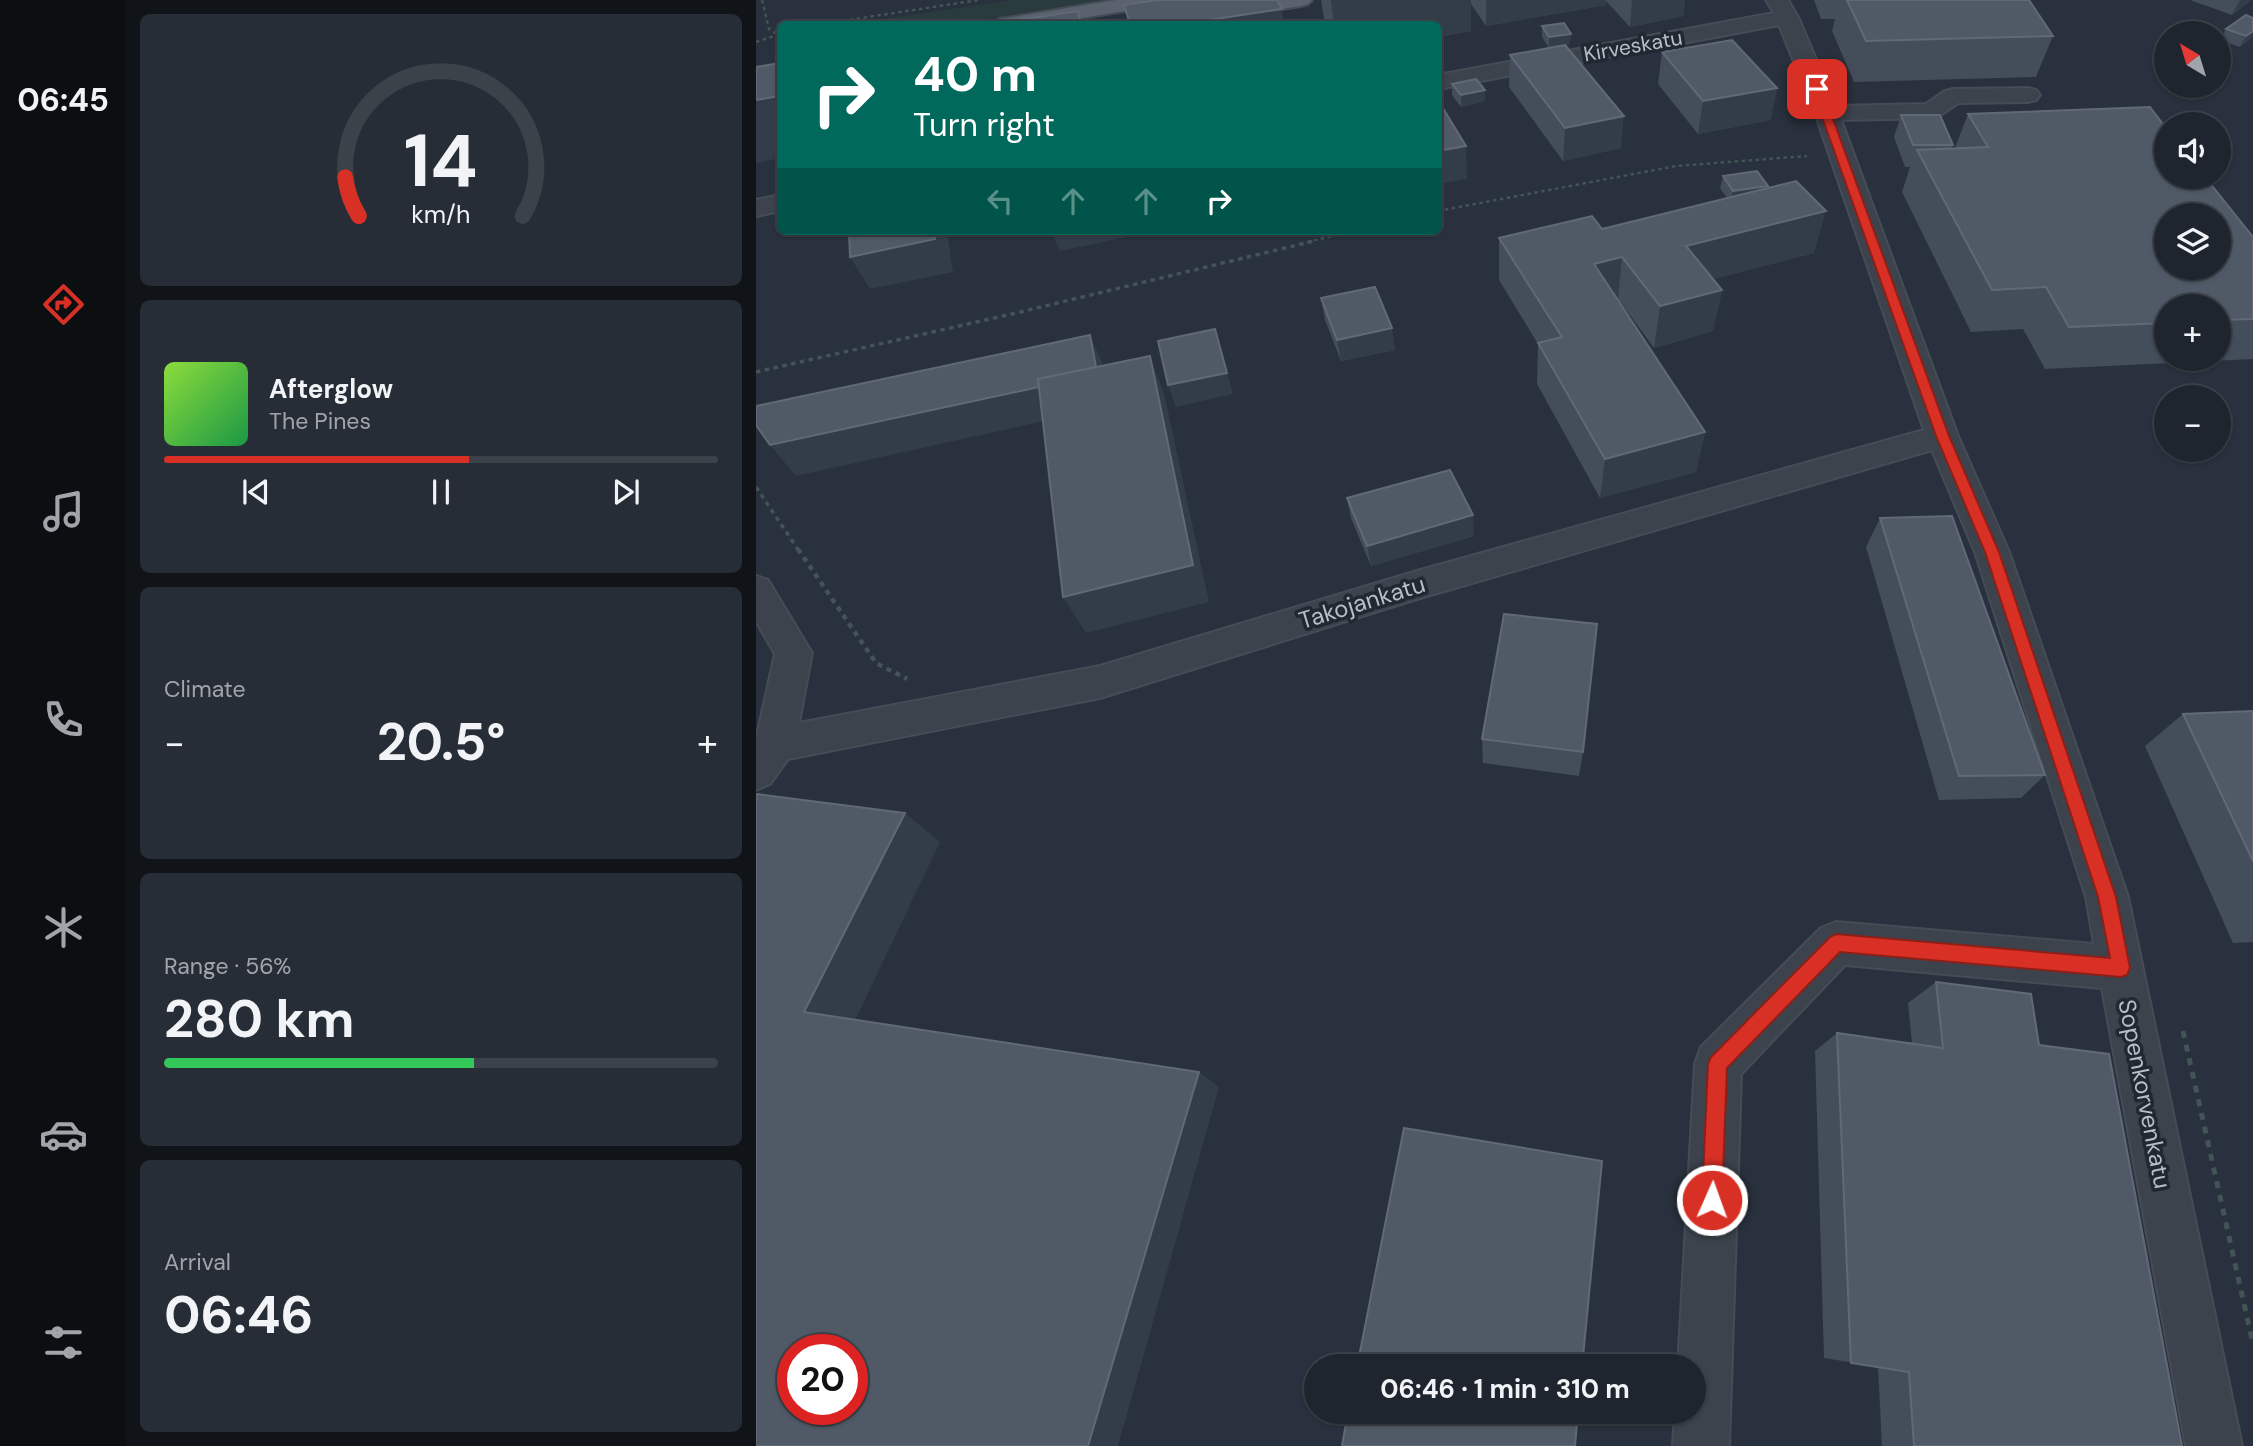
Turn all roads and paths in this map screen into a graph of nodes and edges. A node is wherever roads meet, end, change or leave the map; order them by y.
1 (762, 0) edge
2 (979, 0) edge
3 (1156, 0) edge
4 (1301, 0) edge
5 (1782, 9) edge
6 (842, 21) edge
7 (1026, 21) edge
8 (1170, 21) edge
9 (777, 33) edge
10 (777, 35) edge
11 (756, 42) edge
12 (1442, 81) edge
13 (2028, 95) dead end
14 (1827, 113) junction
15 (1812, 155) dead end
16 (777, 204) edge
17 (756, 208) edge
18 (1442, 210) edge
19 (1338, 235) edge
20 (756, 372) edge
21 (1942, 436) junction
22 (756, 487) edge
23 (756, 590) edge
24 (909, 680) dead end
25 (766, 758) edge
26 (2121, 968) junction
27 (1701, 1446) edge
28 (2214, 1446) edge

1 - 9 path
2 - 6 path
3 - 7 main road
4 - 8 main road
5 - 12 street, Kirveskatu
5 - 14 street, Sopenkorvenkatu
10 - 11 path
13 - 14 street
14 - 21 street, Sopenkorvenkatu
15 - 18 path
16 - 17 street
19 - 20 path
21 - 25 street, Takojankatu
21 - 26 street, Sopenkorvenkatu
22 - 24 path
23 - 25 street
26 - 27 street
26 - 28 street, Sopenkorvenkatu

